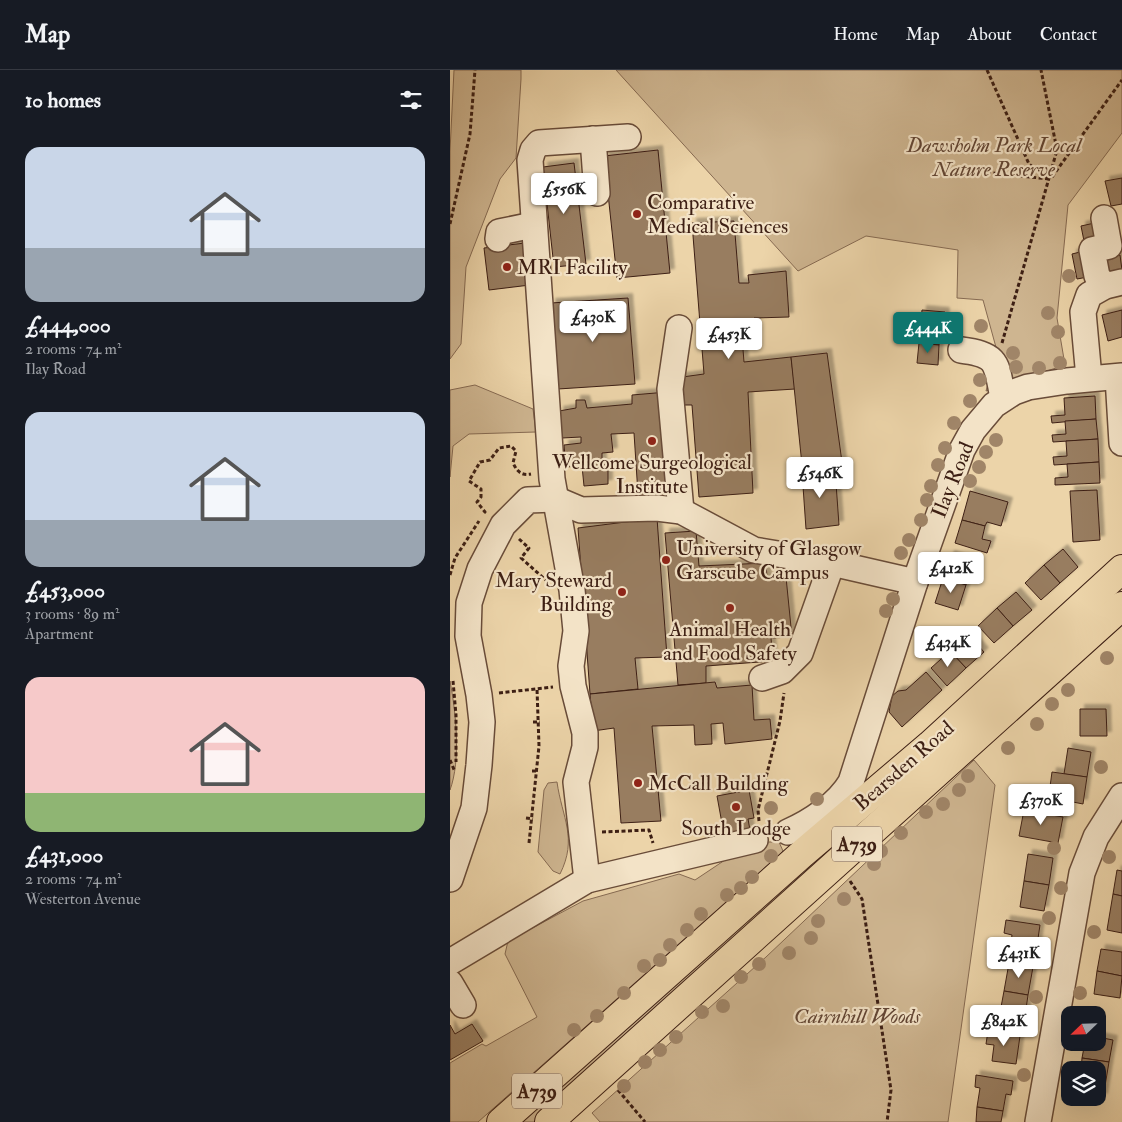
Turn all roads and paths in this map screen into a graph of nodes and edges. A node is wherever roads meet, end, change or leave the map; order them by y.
1 (475, 70) edge
2 (987, 70) edge
3 (1041, 70) edge
4 (1122, 80) edge
5 (628, 137) dead end
6 (593, 139) junction
7 (974, 171) dead end
8 (1050, 179) junction
9 (596, 193) dead end
10 (1104, 218) dead end
11 (450, 224) edge
12 (533, 225) junction
13 (498, 239) dead end
14 (1113, 284) edge
15 (678, 328) dead end
16 (961, 350) dead end
17 (996, 364) junction
18 (1120, 377) edge
19 (1089, 378) junction
20 (1003, 398) junction
21 (1122, 443) edge
22 (554, 489) junction
23 (681, 510) junction
24 (832, 563) junction
25 (1122, 569) edge
26 (450, 575) edge
27 (915, 582) junction
28 (1122, 606) edge
29 (451, 672) dead end
30 (772, 674) joint
31 (560, 687) dead end
32 (537, 689) junction
33 (498, 694) dead end
34 (533, 722) dead end
35 (540, 722) junction
36 (450, 760) edge
37 (455, 770) dead end
38 (532, 770) dead end
39 (538, 771) junction
40 (455, 779) dead end
41 (1122, 796) edge
42 (526, 818) dead end
43 (533, 820) junction
44 (788, 832) dead end
45 (596, 833) dead end
46 (758, 835) joint
47 (651, 837) dead end
48 (529, 842) dead end
49 (837, 862) junction
50 (450, 879) edge
51 (587, 880) junction
52 (450, 962) edge
53 (450, 983) edge
54 (463, 1005) dead end
55 (597, 1077) junction
56 (501, 1122) edge
57 (549, 1122) edge
58 (646, 1122) edge
59 (887, 1122) edge
60 (1038, 1122) edge

1 - 11 path
2 - 8 path
3 - 8 path
4 - 8 path
5 - 6 street
6 - 9 street
6 - 12 street
7 - 8 path
8 - 17 path
10 - 14 street
12 - 13 street
12 - 22 street
14 - 19 street
15 - 23 street
16 - 17 street
17 - 20 street
18 - 19 street, Ilay Road
18 - 21 street
19 - 20 street, Ilay Road
20 - 27 street, Ilay Road
22 - 23 street
22 - 26 path
22 - 50 street
22 - 51 street
23 - 24 street
24 - 27 street
24 - 30 street
25 - 56 main road, Bearsden Road / A739
27 - 44 street, Ilay Road
28 - 49 main road, Bearsden Road / A739
29 - 40 path
30 - 46 path
31 - 32 path
32 - 33 path
32 - 35 path
34 - 35 path
35 - 39 path
36 - 37 path
38 - 39 path
39 - 43 path
41 - 60 street
42 - 43 path
43 - 48 path
45 - 47 path
46 - 51 street
49 - 55 main road, Bearsden Road / A739
49 - 59 path
51 - 52 street
53 - 54 street
55 - 57 main road, A739
55 - 58 path

